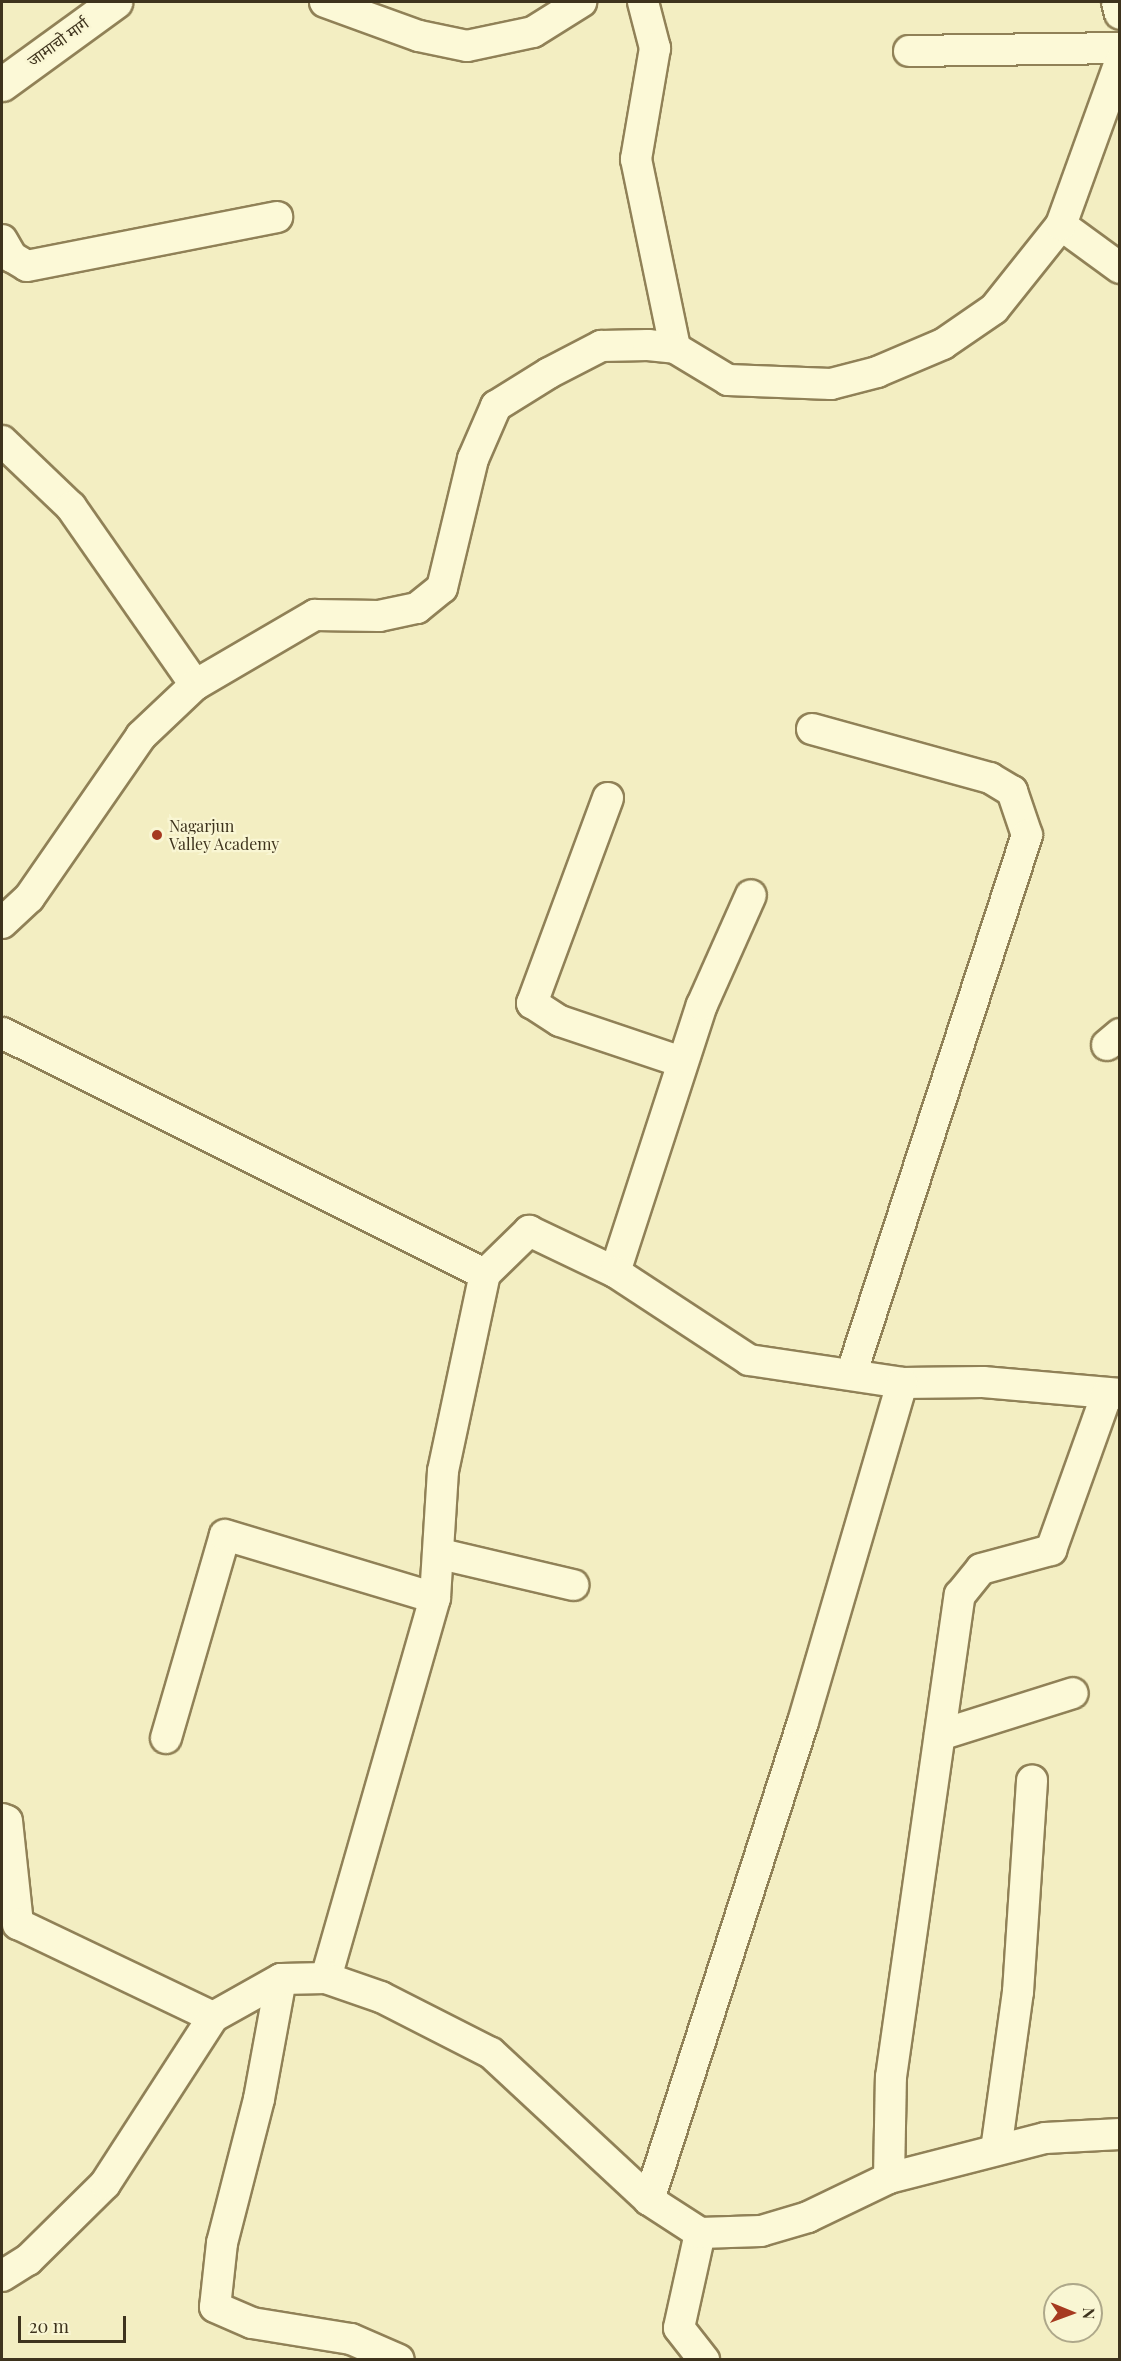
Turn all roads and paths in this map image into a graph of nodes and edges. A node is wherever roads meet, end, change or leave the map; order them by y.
1 (115, 2) edge
2 (325, 2) edge
3 (581, 2) edge
4 (643, 2) edge
5 (1118, 2) edge
6 (1119, 14) edge
7 (1119, 48) edge
8 (909, 51) dead end
9 (1119, 62) edge
10 (2, 84) edge
11 (277, 217) dead end
12 (1061, 225) junction
13 (2, 240) edge
14 (1119, 268) edge
15 (675, 348) junction
16 (2, 441) edge
17 (195, 685) junction
18 (812, 729) dead end
19 (608, 798) dead end
20 (751, 895) dead end
21 (2, 924) edge
22 (2, 1033) edge
23 (681, 1062) junction
24 (615, 1272) junction
25 (485, 1274) junction
26 (852, 1372) junction
27 (902, 1383) junction
28 (1113, 1394) edge
29 (441, 1554) junction
30 (573, 1585) dead end
31 (435, 1598) junction
32 (1073, 1693) dead end
33 (940, 1735) junction
34 (166, 1738) dead end
35 (1032, 1780) dead end
36 (2, 1819) edge
37 (326, 1978) junction
38 (281, 1979) junction
39 (213, 2017) junction
40 (1119, 2134) edge
41 (996, 2150) junction
42 (889, 2178) junction
43 (649, 2200) junction
44 (700, 2233) junction
45 (2, 2276) edge
46 (399, 2360) edge
47 (704, 2360) edge

1 - 10 street, जामाचो मार्ग
2 - 3 street
4 - 15 street
5 - 6 street
7 - 8 street
9 - 12 street
11 - 13 street
12 - 14 street
12 - 15 street
15 - 17 street
16 - 17 street
17 - 21 street
18 - 26 street
19 - 23 street
20 - 23 street
22 - 25 street
23 - 24 street
24 - 25 street
24 - 26 street
25 - 29 street
26 - 27 street
27 - 28 street
27 - 43 street
28 - 33 street
29 - 30 street
29 - 31 street
31 - 34 street
31 - 37 street
32 - 33 street
33 - 42 street
35 - 41 street
36 - 39 street
37 - 38 street
37 - 43 street
38 - 39 street
38 - 46 street
39 - 45 street
40 - 41 street
41 - 42 street
42 - 44 street
43 - 44 street
44 - 47 street

